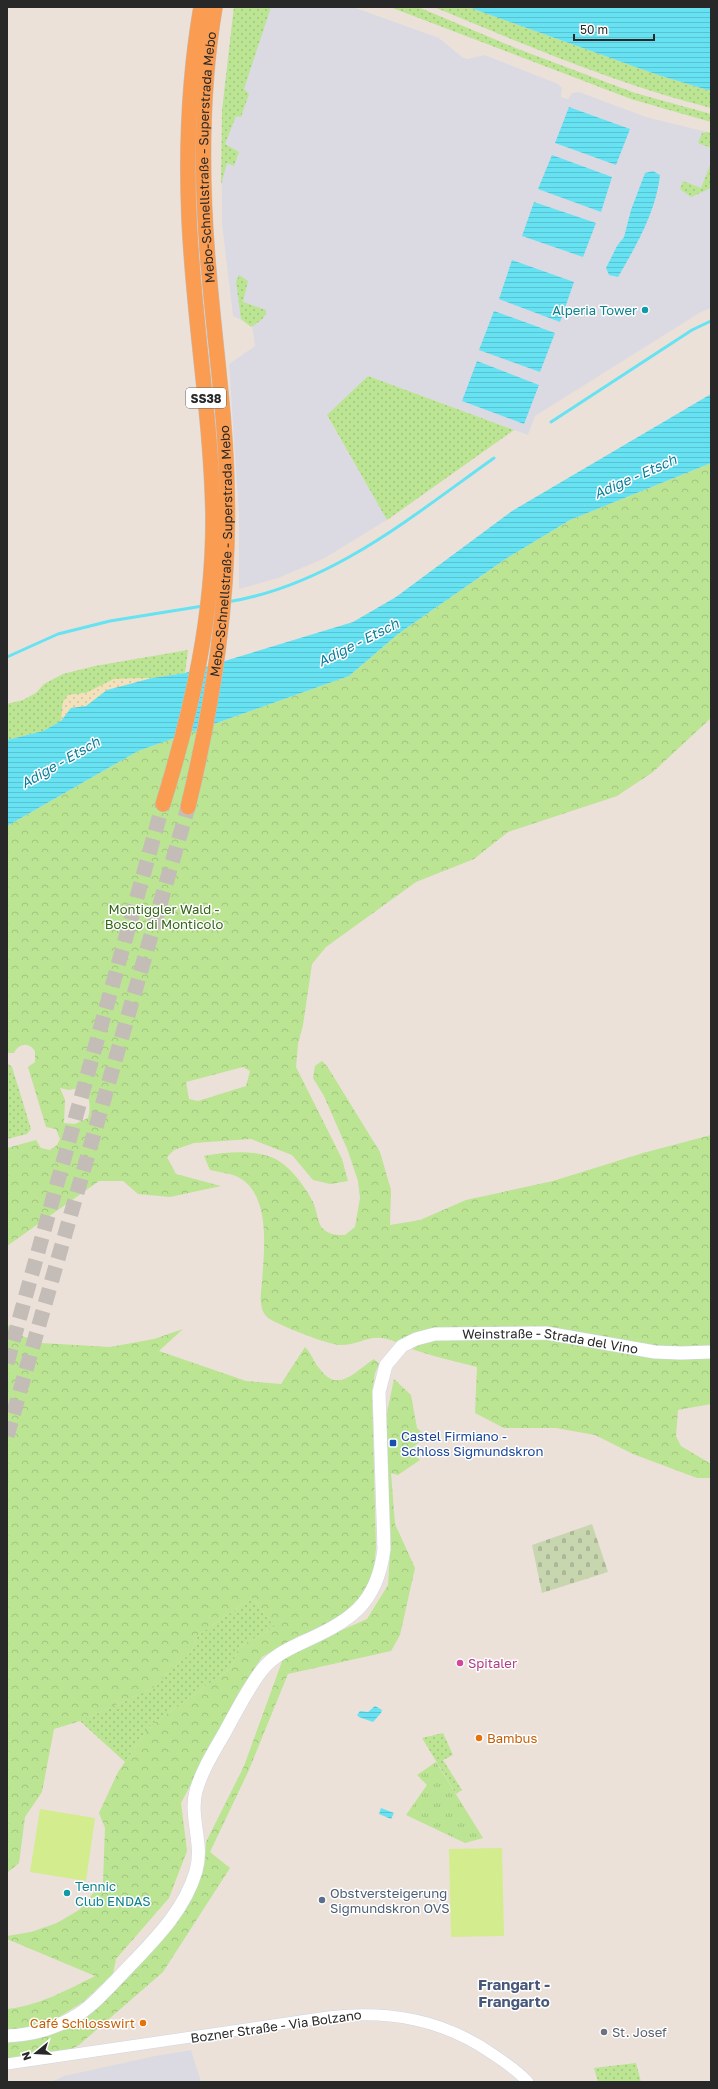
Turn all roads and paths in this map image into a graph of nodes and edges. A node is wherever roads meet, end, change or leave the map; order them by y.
1 (201, 7) edge
2 (215, 7) edge
3 (163, 804) tunnel mouth
4 (188, 807) tunnel mouth
5 (711, 1352) edge
6 (7, 2036) edge
7 (7, 2064) edge
8 (528, 2082) edge

1 - 3 highway, Mebo-Schnellstraße - Superstrada Mebo / SS38
2 - 4 highway, Mebo-Schnellstraße - Superstrada Mebo / SS38
5 - 6 main road, Weinstraße - Strada del Vino
7 - 8 street, Bozner Straße - Via Bolzano

